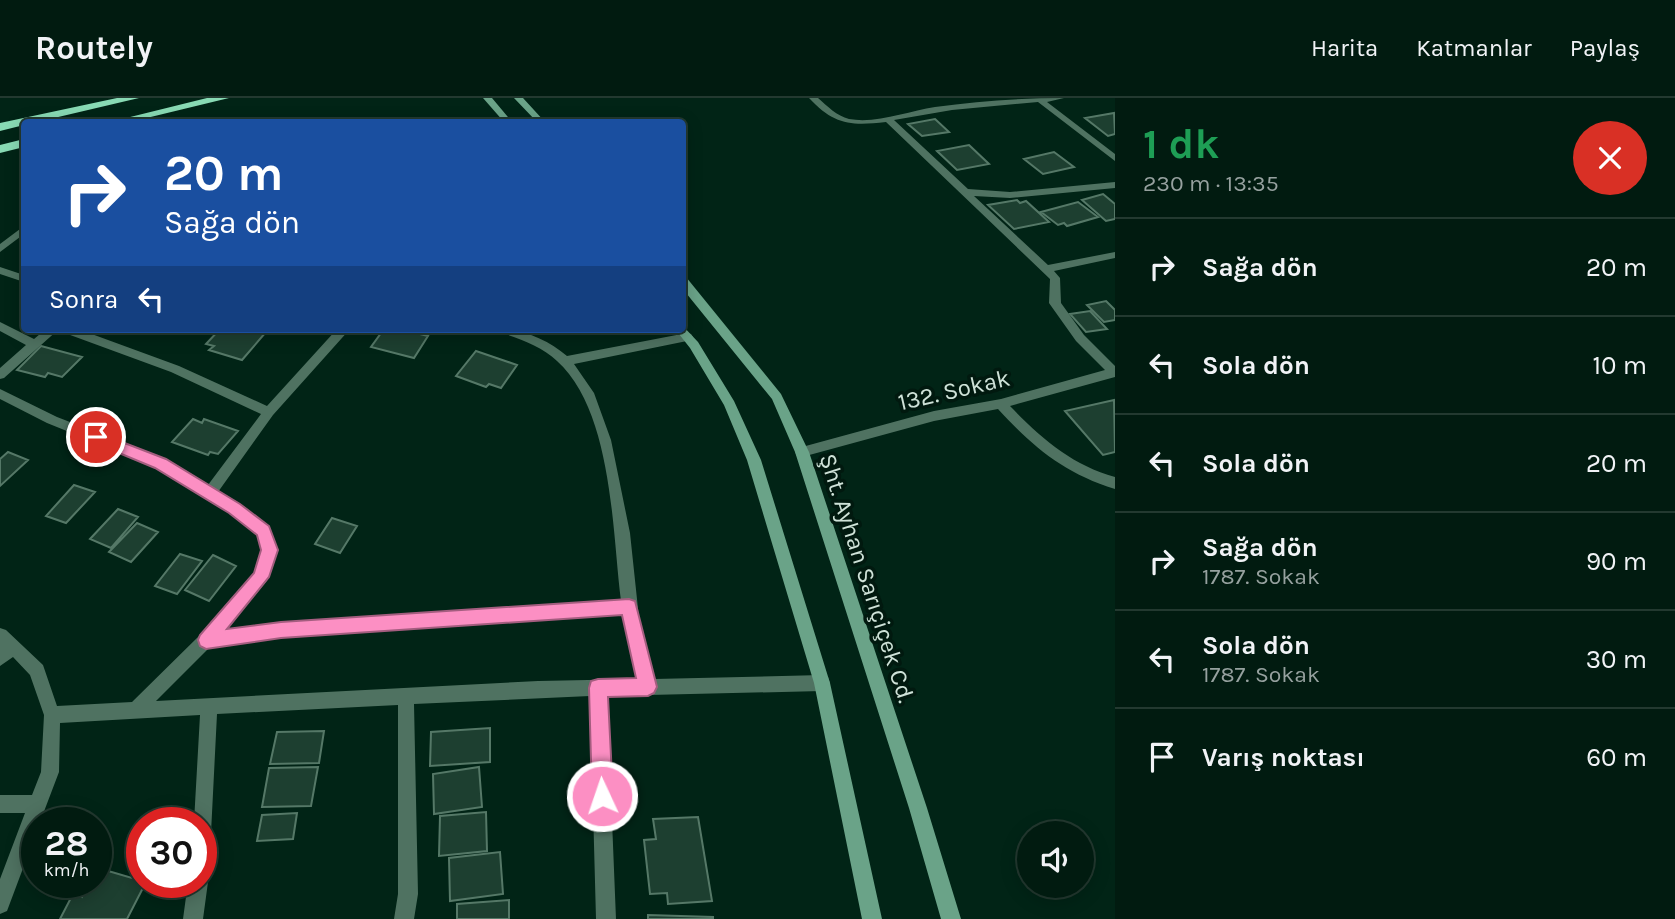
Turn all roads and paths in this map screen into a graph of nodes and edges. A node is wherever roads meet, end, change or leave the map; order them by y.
1 (133, 98) edge
2 (203, 98) edge
3 (223, 98) edge
4 (487, 98) edge
5 (518, 98) edge
6 (813, 98) edge
7 (1060, 98) edge
8 (1040, 100) junction
9 (156, 113) junction
10 (37, 119) edge
11 (129, 119) edge
12 (505, 119) edge
13 (538, 119) edge
14 (888, 119) junction
15 (21, 122) edge
16 (0, 127) edge
17 (21, 144) edge
18 (0, 149) edge
19 (1115, 158) edge
20 (1115, 185) edge
21 (965, 192) junction
22 (21, 232) edge
23 (0, 249) edge
24 (1115, 255) edge
25 (0, 270) edge
26 (1046, 270) junction
27 (21, 278) edge
28 (686, 285) edge
29 (0, 326) edge
30 (48, 333) edge
31 (77, 333) edge
32 (340, 333) edge
33 (514, 333) edge
34 (684, 333) edge
35 (35, 345) junction
36 (565, 361) junction
37 (1115, 373) edge
38 (0, 375) edge
39 (0, 394) edge
40 (1001, 404) junction
41 (269, 412) junction
42 (802, 452) junction
43 (1115, 483) edge
44 (209, 493) junction
45 (629, 607) junction
46 (206, 640) junction
47 (4, 647) edge
48 (822, 683) junction
49 (648, 687) junction
50 (598, 688) junction
51 (406, 696) junction
52 (209, 706) junction
53 (136, 710) junction
54 (52, 715) junction
55 (0, 804) edge
56 (38, 804) junction
57 (204, 807) edge
58 (196, 898) edge
59 (0, 904) edge
60 (193, 919) edge
61 (404, 919) edge
62 (606, 919) edge
63 (872, 919) edge
64 (951, 919) edge

1 - 10 highway
2 - 9 highway
3 - 9 highway
4 - 12 main road
5 - 13 main road
6 - 14 street
7 - 8 street
8 - 14 street
8 - 19 street
9 - 11 highway
14 - 21 street
15 - 16 highway
17 - 18 highway
20 - 21 street
21 - 26 street
22 - 23 street
24 - 26 street
25 - 27 street
26 - 37 street
28 - 42 main road, Şht. Ayhan Sarıçiçek Cd.
29 - 35 street
30 - 35 street
31 - 41 street
32 - 41 street
33 - 36 street
34 - 36 street
34 - 48 main road
35 - 38 street
36 - 45 street
37 - 40 street, 132. Sokak
39 - 44 street
40 - 42 street, 132. Sokak
40 - 43 street
41 - 44 street
42 - 64 main road, Şht. Ayhan Sarıçiçek Cd.
44 - 46 street
45 - 46 street
45 - 49 street
46 - 53 street
47 - 54 street
48 - 49 street
48 - 63 main road
49 - 50 street
50 - 51 street
50 - 62 street
51 - 52 street
51 - 61 street
52 - 53 street
52 - 57 street
53 - 54 street
54 - 56 street
55 - 56 street
56 - 59 street
58 - 60 street

